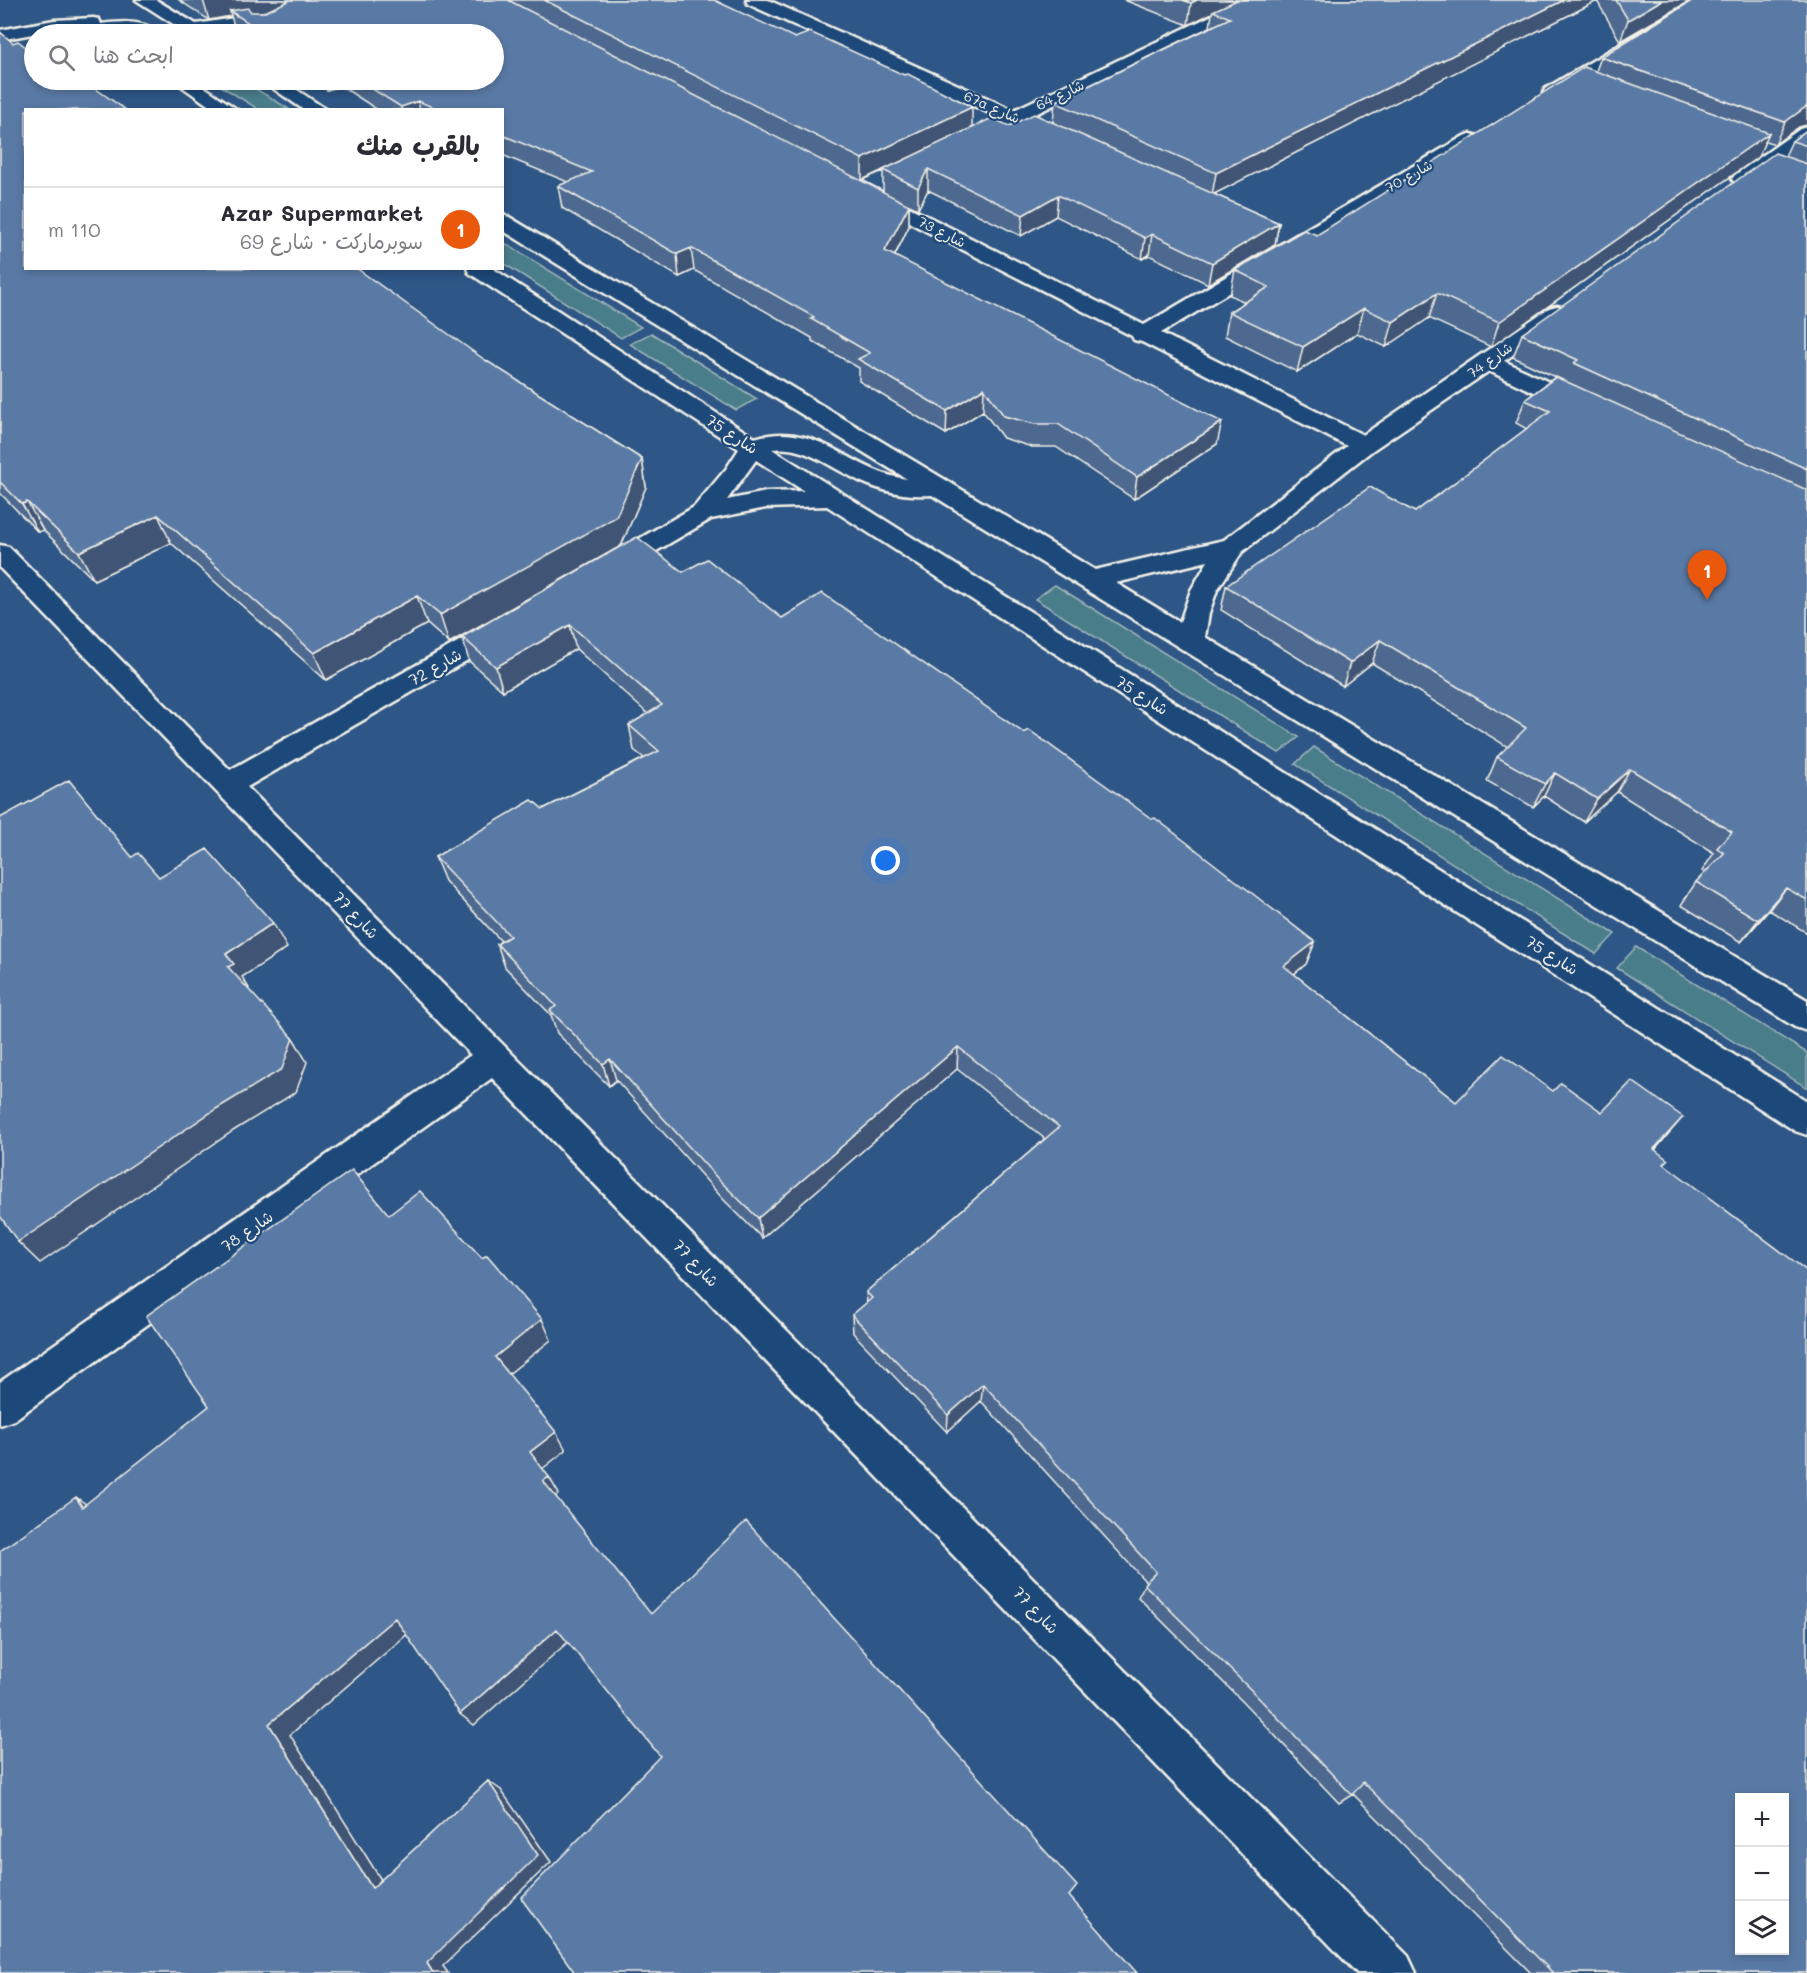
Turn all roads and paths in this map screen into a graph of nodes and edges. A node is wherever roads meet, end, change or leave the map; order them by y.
1 (144, 0) edge
2 (754, 0) edge
3 (1258, 0) edge
4 (1707, 0) edge
5 (66, 6) dead end
6 (47, 8) dead end
7 (94, 24) edge
8 (183, 24) edge
9 (237, 24) edge
10 (268, 24) edge
11 (24, 30) edge
12 (0, 34) edge
13 (1573, 80) junction
14 (1595, 88) edge
15 (198, 90) edge
16 (286, 90) edge
17 (1532, 104) edge
18 (226, 108) edge
19 (315, 108) edge
20 (1015, 117) junction
21 (1491, 128) edge
22 (984, 132) edge
23 (1807, 133) edge
24 (1079, 146) edge
25 (882, 181) edge
26 (1725, 191) edge
27 (504, 223) edge
28 (1273, 233) edge
29 (1295, 243) junction
30 (480, 270) edge
31 (1573, 301) edge
32 (1142, 335) junction
33 (1488, 362) junction
34 (1605, 417) edge
35 (1364, 445) junction
36 (752, 447) junction
37 (937, 487) junction
38 (832, 498) junction
39 (703, 513) junction
40 (1233, 546) junction
41 (0, 553) edge
42 (590, 578) edge
43 (1090, 580) junction
44 (528, 614) edge
45 (1191, 640) junction
46 (229, 784) junction
47 (1807, 1017) edge
48 (495, 1057) junction
49 (1807, 1119) edge
50 (0, 1406) edge
51 (1391, 1973) edge

1 - 8 street
2 - 20 street, 67a شارع
3 - 20 street, شارع 64
4 - 13 street
5 - 7 street
6 - 12 street
9 - 10 street
11 - 12 street
13 - 14 street
13 - 17 street
15 - 18 street
16 - 19 street
20 - 22 street, شارع 64
20 - 24 street, 67a شارع
21 - 29 street, شارع 70
23 - 26 street
25 - 32 street, شارع 73
27 - 37 street
28 - 29 street
29 - 32 street, شارع 70
30 - 36 street, شارع 75
31 - 33 street, شارع 74
32 - 35 street, شارع 73
33 - 34 street
33 - 35 street, شارع 74
35 - 40 street, شارع 74
36 - 37 street
36 - 38 street, شارع 75
36 - 39 street
37 - 43 street
38 - 39 street
38 - 49 street, شارع 75
39 - 42 street
40 - 43 street, شارع 74
40 - 45 street, شارع 74
41 - 46 street, شارع 77
43 - 45 street
44 - 46 street, شارع 72
45 - 47 street
46 - 48 street, شارع 77
48 - 50 street, شارع 78
48 - 51 street, شارع 77

